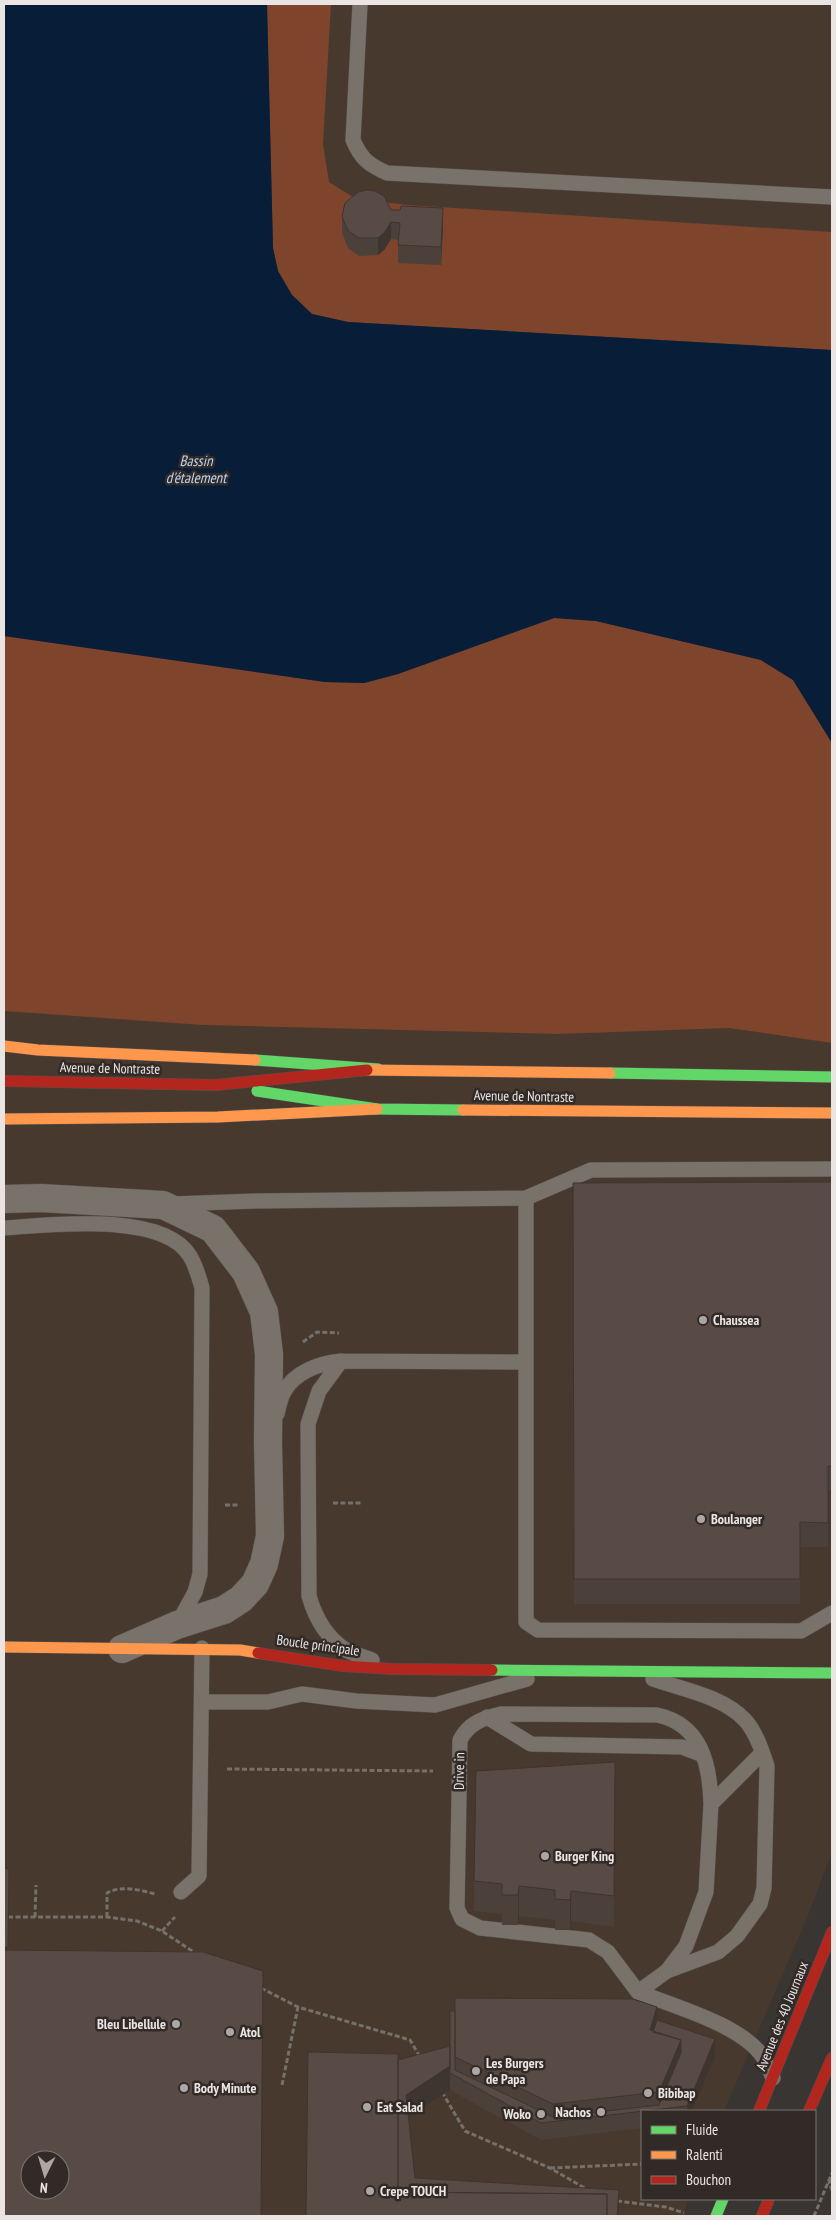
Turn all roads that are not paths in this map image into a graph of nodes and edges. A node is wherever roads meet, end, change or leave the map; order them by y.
1 (360, 4) edge
2 (832, 197) edge
3 (4, 1046) edge
4 (378, 1069) junction
5 (832, 1077) edge
6 (4, 1081) edge
7 (216, 1085) junction
8 (377, 1109) junction
9 (832, 1113) edge
10 (4, 1119) edge
11 (832, 1169) edge
12 (526, 1198) junction
13 (4, 1199) edge
14 (163, 1205) junction
15 (4, 1228) edge
16 (341, 1361) junction
17 (525, 1362) junction
18 (268, 1442) junction
19 (832, 1613) edge
20 (177, 1625) junction
21 (4, 1647) edge
22 (122, 1648) junction
23 (202, 1648) junction
24 (393, 1669) junction
25 (555, 1671) junction
26 (629, 1671) junction
27 (832, 1673) edge
28 (203, 1702) junction
29 (487, 1717) junction
30 (762, 1753) junction
31 (703, 1755) junction
32 (711, 1804) junction
33 (181, 1892) dead end
34 (832, 1932) edge
35 (667, 1971) junction
36 (638, 1992) junction
37 (832, 2058) edge
38 (773, 2078) junction
39 (759, 2110) edge
40 (809, 2110) edge
41 (723, 2200) edge
42 (769, 2200) edge
43 (716, 2216) edge
44 (762, 2216) edge

1 - 2 lane
3 - 4 main road
4 - 5 main road, Avenue de Nontraste
4 - 7 main road, Avenue de Nontraste
6 - 7 main road, Avenue de Nontraste
7 - 8 main road, Avenue de Nontraste
8 - 9 main road, Avenue de Nontraste
8 - 10 main road
11 - 12 lane
12 - 14 lane
12 - 17 lane
13 - 14 street
14 - 18 street
15 - 20 lane
16 - 17 lane
16 - 18 lane
16 - 24 lane
17 - 19 lane
18 - 20 street
20 - 22 street
21 - 22 main road, Boucle principale
22 - 23 main road, Boucle principale
23 - 24 main road, Boucle principale
23 - 28 lane
24 - 25 main road, Boucle principale
25 - 26 main road, Boucle principale
25 - 28 lane
26 - 27 main road, Boucle principale
26 - 30 lane
28 - 33 lane
29 - 31 lane
29 - 31 lane, Drive in
29 - 36 lane, Drive in
30 - 32 lane
30 - 35 lane
31 - 32 lane, Drive in
32 - 35 lane, Drive in
34 - 38 main road, Avenue des 40 Journaux
35 - 36 lane
36 - 38 lane
37 - 40 main road
38 - 39 main road, Avenue des 40 Journaux
41 - 43 main road
42 - 44 main road

